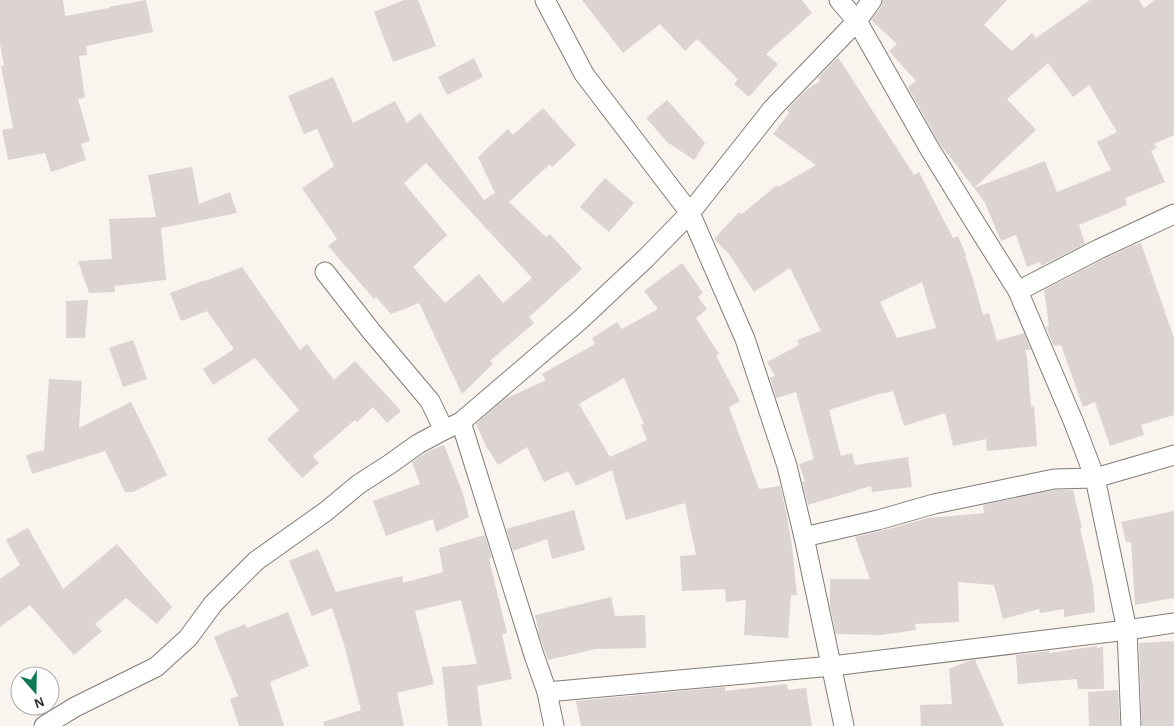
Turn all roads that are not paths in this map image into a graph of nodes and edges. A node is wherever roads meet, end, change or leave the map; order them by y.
1 (545, 0) edge
2 (839, 0) edge
3 (872, 0) edge
4 (857, 21) junction
5 (690, 213) junction
6 (1174, 214) edge
7 (325, 272) dead end
8 (1018, 291) junction
9 (452, 426) junction
10 (1174, 455) edge
11 (1095, 478) junction
12 (804, 537) junction
13 (1174, 623) edge
14 (1127, 630) junction
15 (832, 666) junction
16 (547, 692) junction
17 (44, 726) edge
18 (554, 726) edge
19 (844, 726) edge
20 (1131, 726) edge

1 - 5 street
2 - 4 street
3 - 4 street
4 - 5 street
4 - 8 street
5 - 9 street
5 - 12 street
6 - 8 street
7 - 9 street
8 - 11 street
9 - 16 street
9 - 17 street
10 - 11 street
11 - 12 street
11 - 14 street
12 - 15 street
13 - 14 street
14 - 15 street
14 - 20 street
15 - 16 street
15 - 19 street
16 - 18 street

